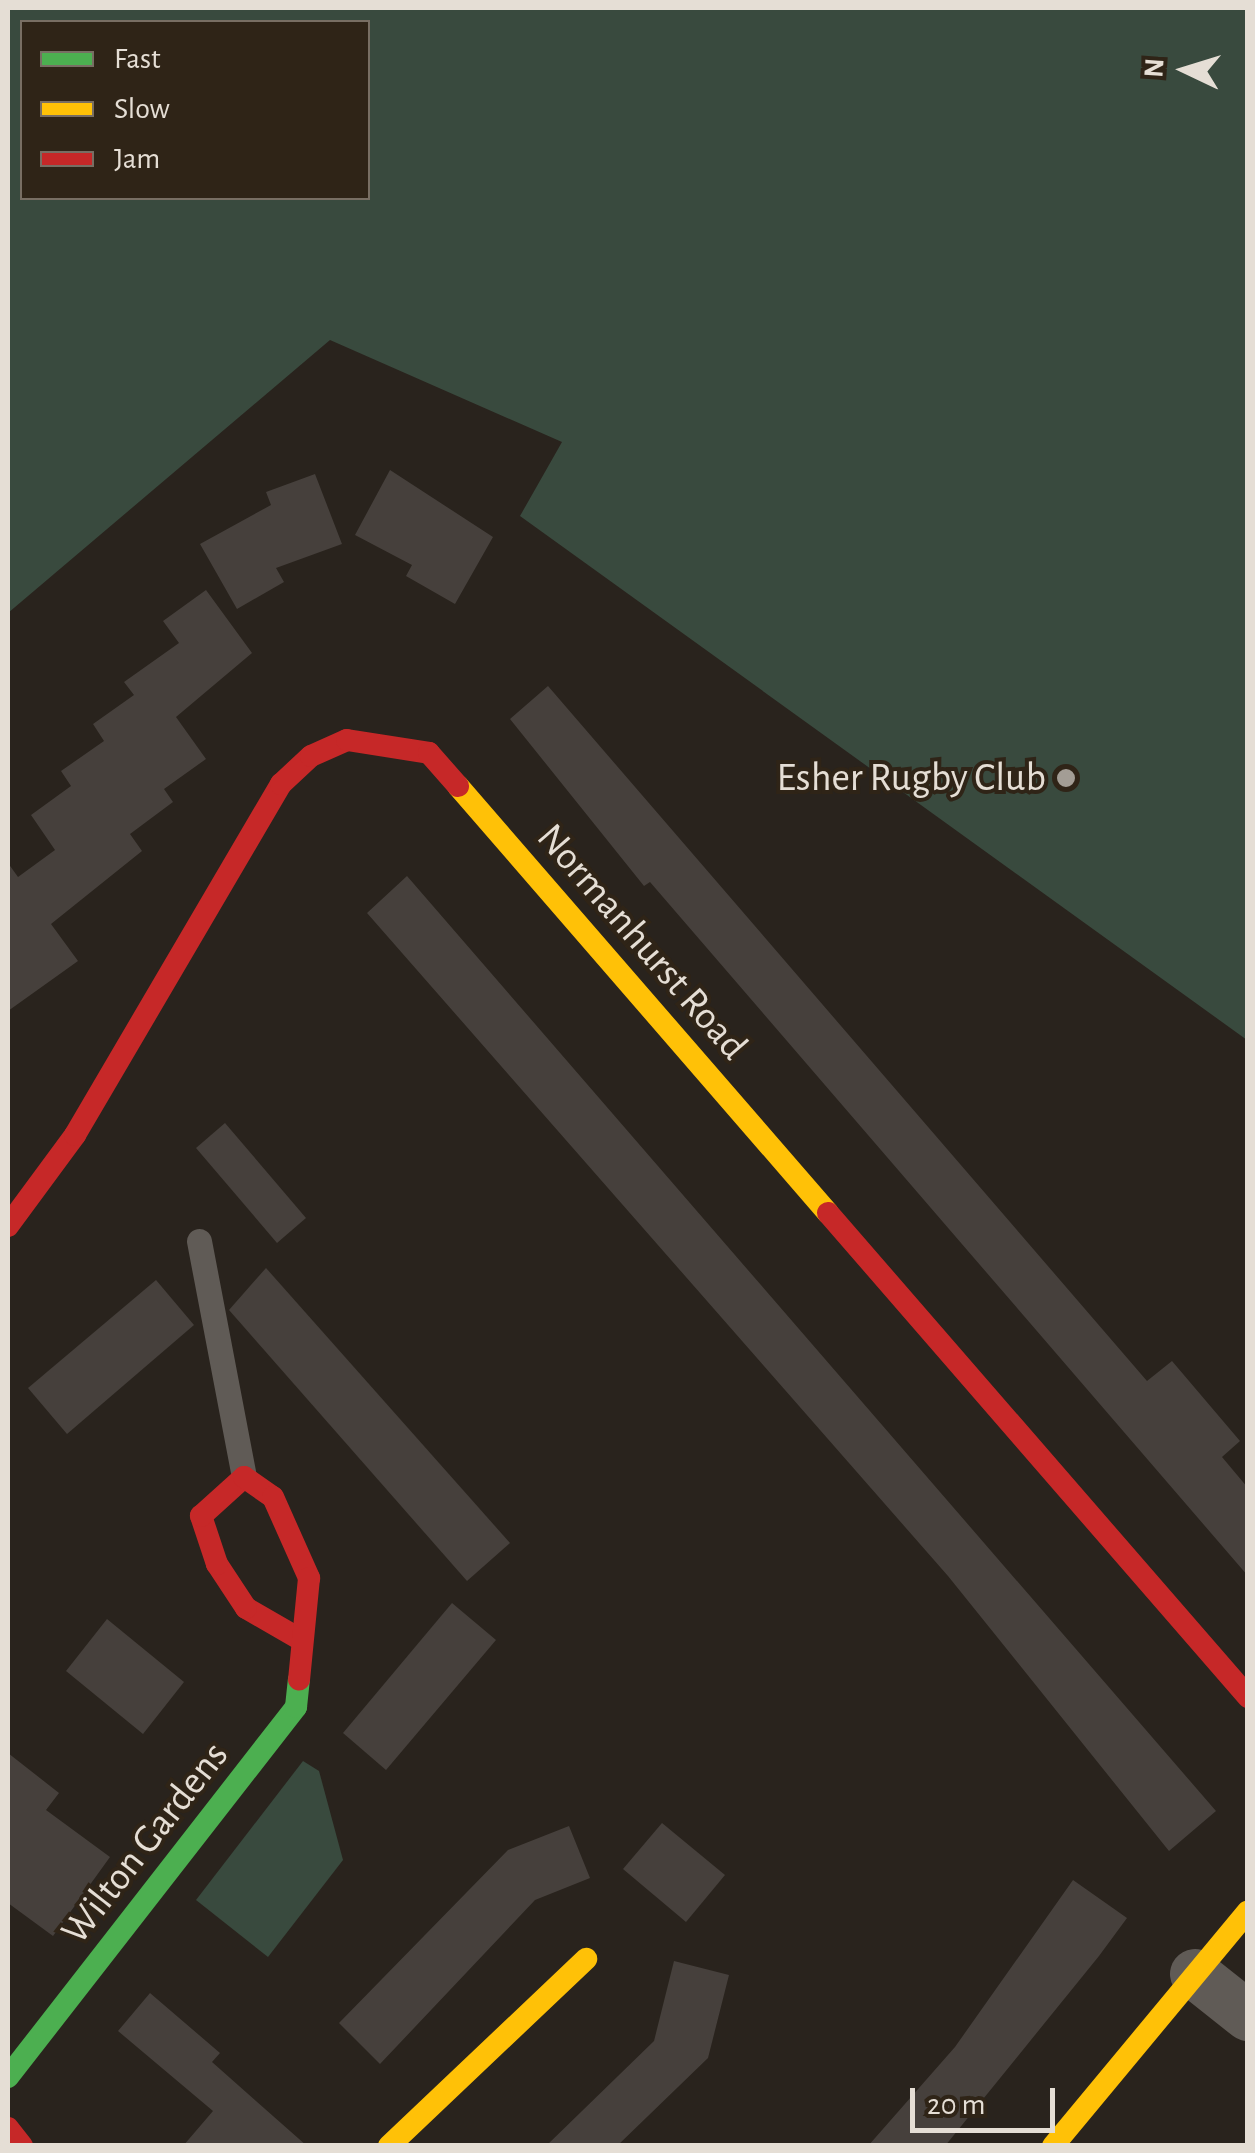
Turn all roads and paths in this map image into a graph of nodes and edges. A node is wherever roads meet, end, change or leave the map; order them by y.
1 (8, 1226) edge
2 (199, 1241) dead end
3 (244, 1476) junction
4 (298, 1638) junction
5 (1248, 1697) edge
6 (1248, 1911) edge
7 (586, 1958) dead end
8 (1194, 1974) junction
9 (1248, 2016) edge
10 (8, 2078) edge
11 (8, 2128) edge
12 (22, 2146) edge
13 (389, 2146) edge
14 (1053, 2146) edge

1 - 5 street, Normanhurst Road
2 - 3 lane
3 - 4 street, Wilton Gardens
3 - 4 street
4 - 10 street, Wilton Gardens
6 - 8 street
7 - 13 street
8 - 9 street
8 - 14 street
11 - 12 street

